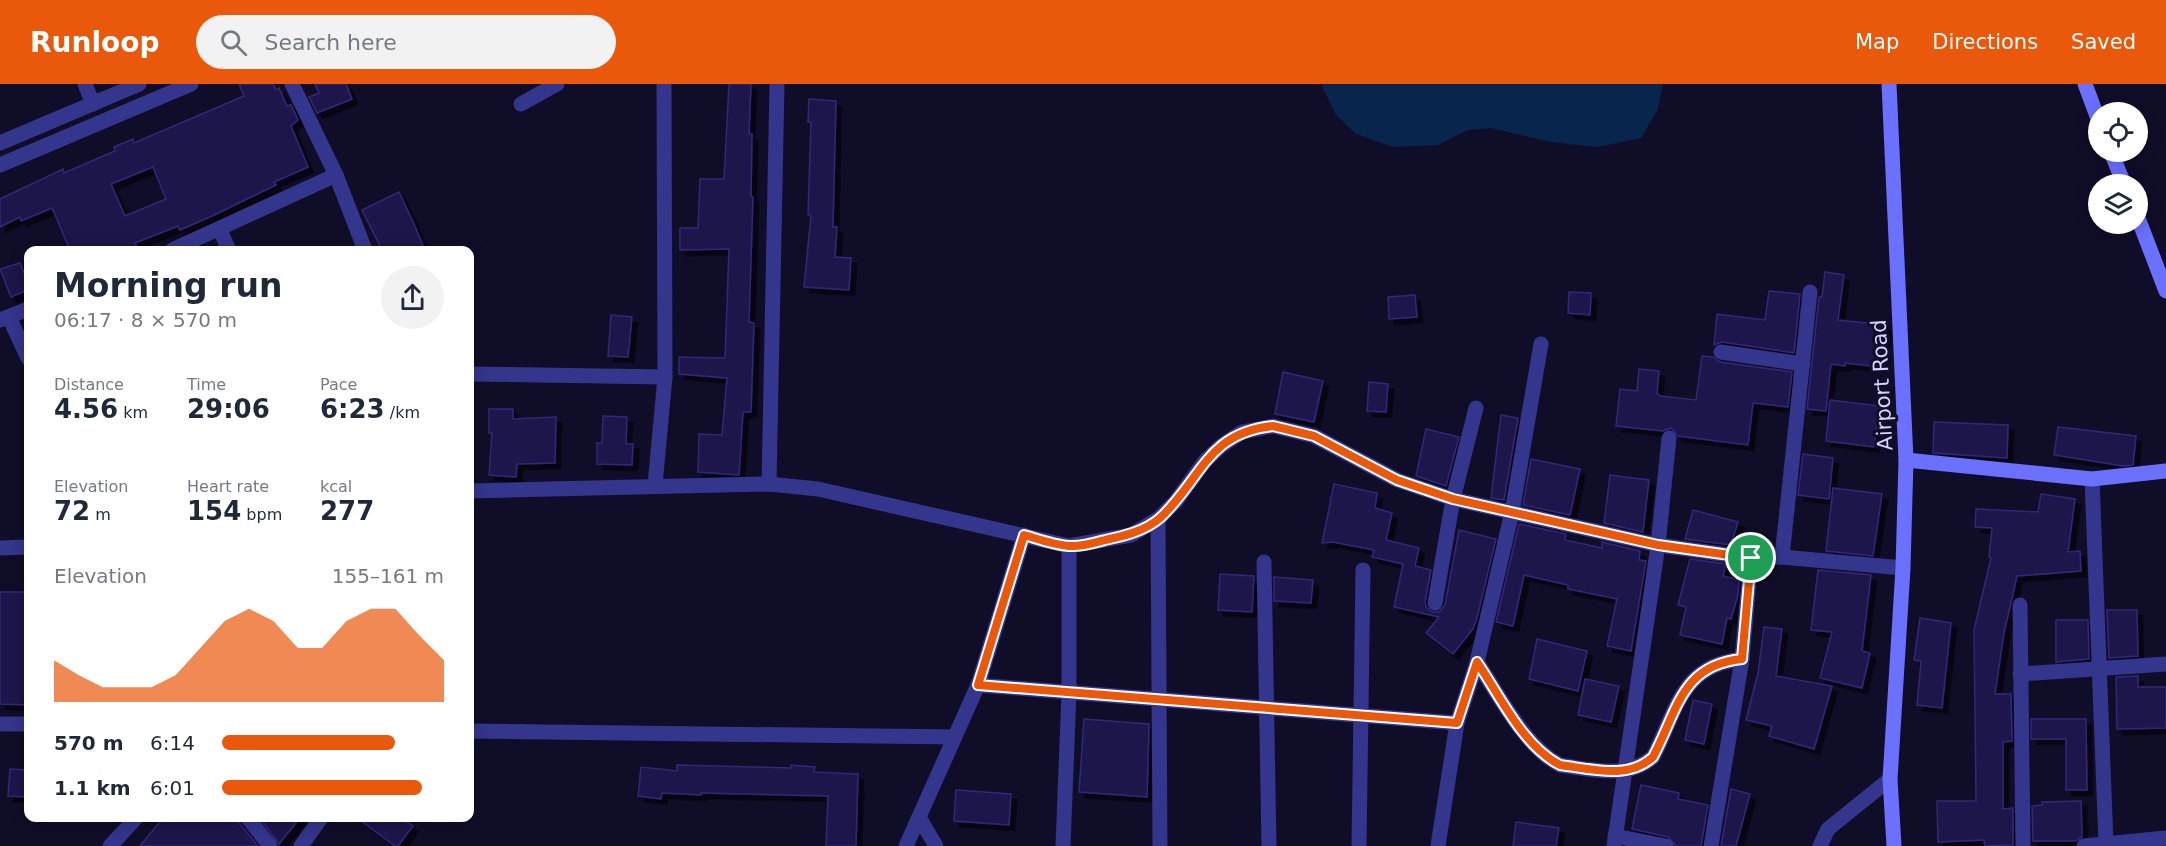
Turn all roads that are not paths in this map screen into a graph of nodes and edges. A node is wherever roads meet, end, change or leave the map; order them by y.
1 (85, 84) edge
2 (139, 84) edge
3 (191, 84) edge
4 (292, 84) edge
5 (557, 84) edge
6 (664, 84) edge
7 (777, 84) edge
8 (1889, 84) edge
9 (2085, 84) edge
10 (2092, 102) edge
11 (93, 104) junction
12 (521, 104) dead end
13 (0, 143) edge
14 (0, 165) edge
15 (336, 175) junction
16 (220, 230) junction
17 (2144, 234) edge
18 (182, 246) edge
19 (227, 246) edge
20 (363, 246) edge
21 (2166, 291) edge
22 (1810, 292) dead end
23 (24, 311) edge
24 (4, 319) edge
25 (1541, 344) dead end
26 (24, 352) edge
27 (1721, 352) dead end
28 (1803, 364) junction
29 (474, 374) edge
30 (665, 377) junction
31 (1476, 408) dead end
32 (1669, 438) dead end
33 (1906, 460) junction
34 (2166, 471) edge
35 (2092, 479) junction
36 (770, 484) junction
37 (655, 485) junction
38 (474, 491) edge
39 (1453, 499) junction
40 (1512, 512) junction
41 (1158, 519) junction
42 (1024, 535) junction
43 (1658, 545) junction
44 (1069, 546) junction
45 (24, 547) edge
46 (0, 548) edge
47 (1782, 557) junction
48 (1751, 558) junction
49 (1264, 562) dead end
50 (1903, 568) junction
51 (1363, 570) dead end
52 (1435, 603) dead end
53 (2020, 604) dead end
54 (1742, 659) junction
55 (1477, 662) junction
56 (2166, 664) edge
57 (2100, 667) junction
58 (2020, 674) junction
59 (978, 685) junction
60 (1069, 692) junction
61 (1161, 698) junction
62 (1267, 706) junction
63 (1360, 714) junction
64 (1457, 723) junction
65 (0, 724) edge
66 (24, 724) edge
67 (474, 731) edge
68 (955, 737) junction
69 (1624, 772) junction
70 (1890, 779) junction
71 (920, 819) junction
72 (132, 822) edge
73 (251, 822) edge
74 (318, 822) edge
75 (2166, 838) edge
76 (1614, 841) edge
77 (2106, 844) junction
78 (110, 846) edge
79 (270, 846) edge
80 (301, 846) edge
81 (906, 846) edge
82 (936, 846) edge
83 (1063, 846) edge
84 (1160, 846) edge
85 (1269, 846) edge
86 (1359, 846) edge
87 (1438, 846) edge
88 (1666, 846) edge
89 (1711, 846) edge
90 (1821, 846) edge
91 (1894, 846) edge
92 (2023, 846) edge
93 (2084, 846) edge

1 - 11 street
2 - 11 street
3 - 14 street
4 - 15 street
5 - 12 street
6 - 30 street
7 - 36 street
8 - 33 street, Airport Road
9 - 10 street
11 - 13 street
15 - 16 street
15 - 20 street
16 - 18 street
16 - 19 street
17 - 21 street
22 - 28 street
23 - 24 street
24 - 26 street
25 - 40 street
27 - 28 street
28 - 47 street
29 - 30 street
30 - 37 street
31 - 39 street
32 - 43 street
33 - 35 street, Airport Road
33 - 50 street
34 - 35 street, Airport Road
35 - 57 street
36 - 37 street
36 - 42 street
37 - 38 street
39 - 40 street
39 - 41 street
39 - 52 street
40 - 43 street
40 - 55 street
41 - 44 street
41 - 61 street
42 - 44 street
42 - 59 street
43 - 48 street
43 - 69 street
44 - 60 street
45 - 46 street
47 - 48 street
47 - 50 street
48 - 54 street
49 - 62 street
50 - 70 street
51 - 63 street
53 - 58 street
54 - 69 street
54 - 89 street
55 - 64 street
55 - 69 street
56 - 57 street
57 - 58 street
57 - 77 street
58 - 92 street
59 - 60 street
59 - 68 street
60 - 61 street
60 - 83 street
61 - 62 street
61 - 84 street
62 - 63 street
62 - 85 street
63 - 64 street
63 - 86 street
64 - 87 street
65 - 66 street
67 - 68 street
68 - 71 street
69 - 76 street
70 - 90 street
70 - 91 street
71 - 81 street
71 - 82 street
72 - 78 street
73 - 79 street
74 - 80 street
75 - 77 street
76 - 88 street
77 - 93 street

